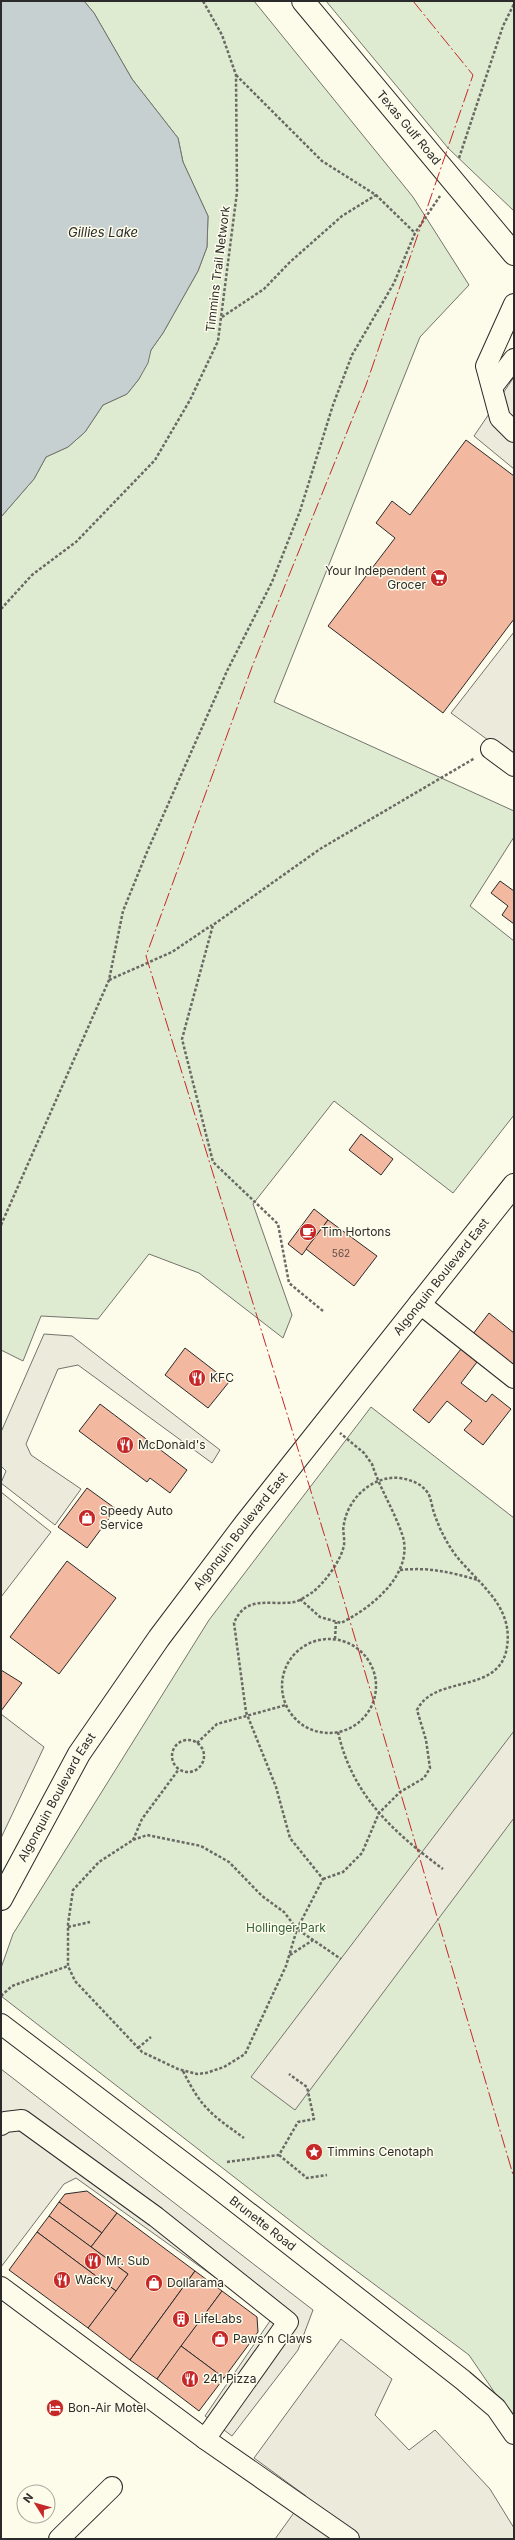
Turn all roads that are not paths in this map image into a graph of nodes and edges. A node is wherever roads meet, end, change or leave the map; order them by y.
1 (303, 1) edge
2 (514, 254) edge
3 (514, 304) edge
4 (514, 359) edge
5 (492, 386) junction
6 (514, 432) edge
7 (491, 749) road end
8 (514, 766) edge
9 (514, 1185) edge
10 (419, 1303) junction
11 (514, 1378) edge
12 (1, 1899) edge
13 (1, 2024) edge
14 (1, 2125) edge
15 (1, 2287) edge
16 (514, 2434) edge
17 (205, 2439) junction
18 (112, 2487) dead end
19 (59, 2539) edge
20 (349, 2539) edge

1 - 2 main road, Texas Gulf Road
3 - 5 street
4 - 5 street
5 - 6 street
7 - 8 street
9 - 10 main road, Algonquin Boulevard East
10 - 11 street
10 - 12 main road, Algonquin Boulevard East
13 - 16 street, Brunette Road
14 - 17 street
15 - 17 street
17 - 20 street
18 - 19 street

